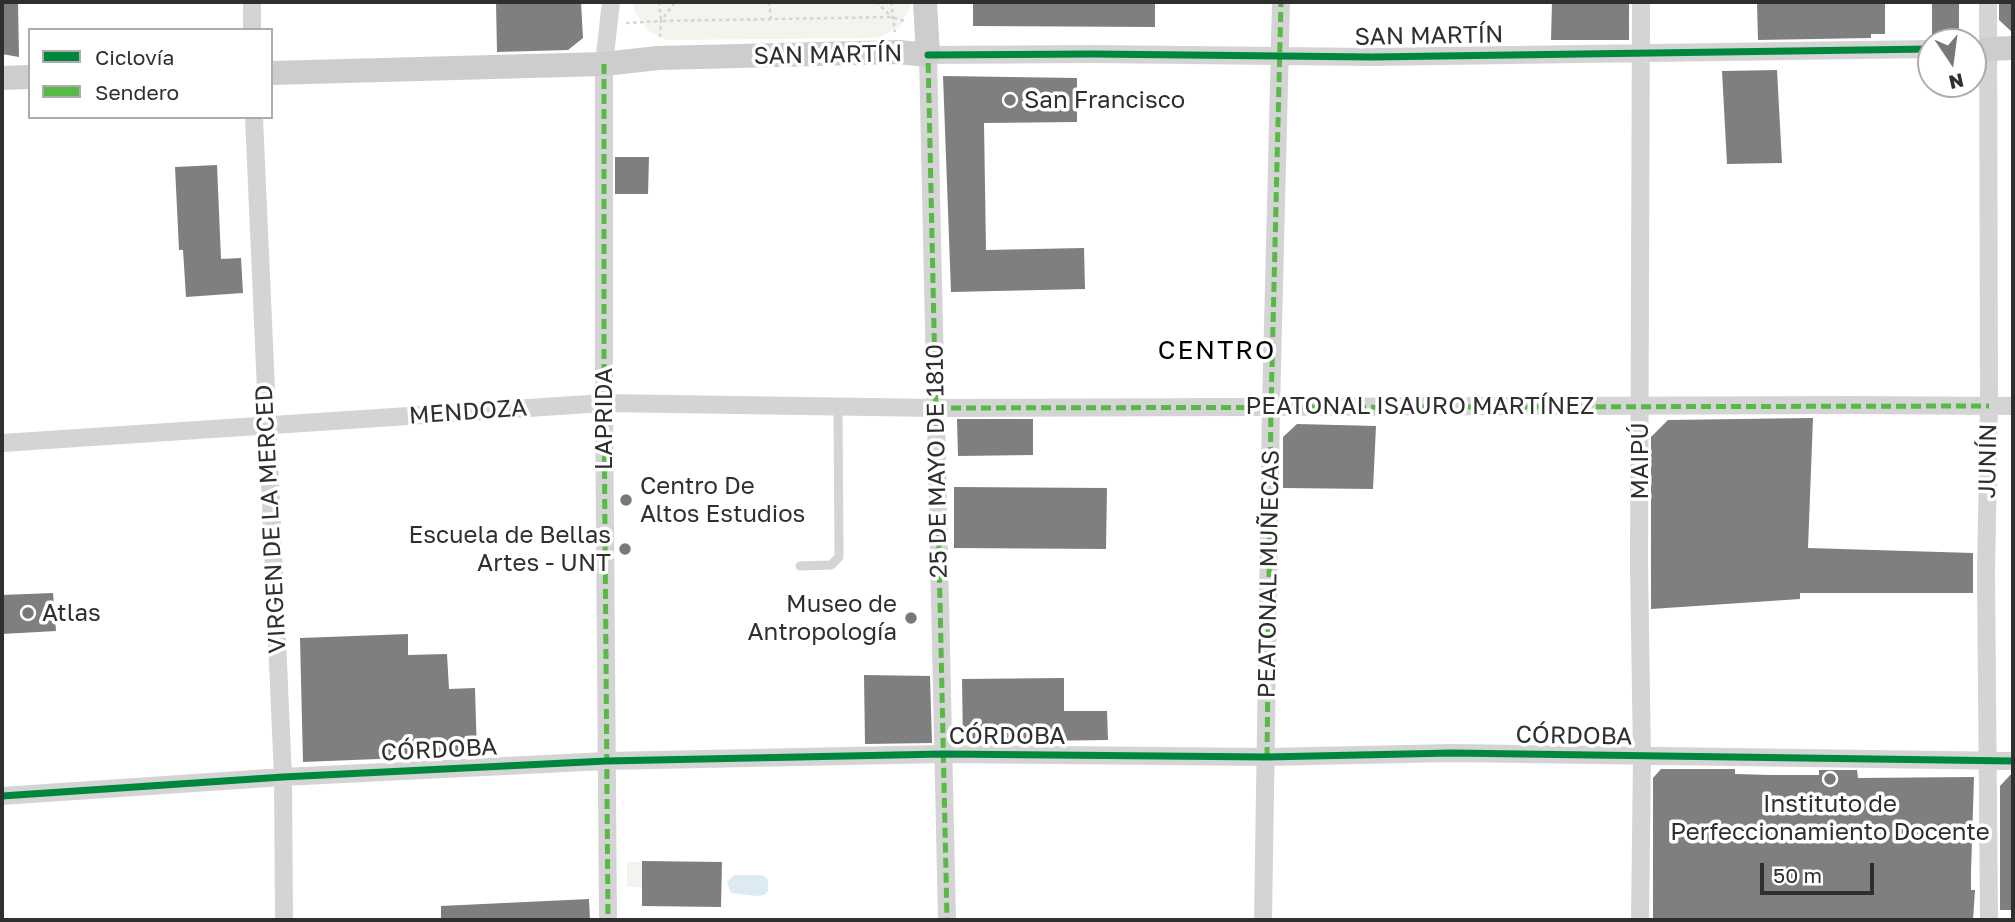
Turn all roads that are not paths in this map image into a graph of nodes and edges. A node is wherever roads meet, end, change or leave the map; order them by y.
1 (252, 2) edge
2 (611, 2) edge
3 (925, 2) edge
4 (1281, 2) edge
5 (1641, 2) edge
6 (1988, 2) edge
7 (252, 28) edge
8 (1984, 28) edge
9 (2013, 48) edge
10 (1917, 49) edge
11 (1987, 49) edge
12 (1642, 52) junction
13 (928, 55) junction
14 (1280, 55) junction
15 (604, 64) junction
16 (273, 73) edge
17 (28, 77) edge
18 (2, 78) edge
19 (1981, 98) edge
20 (254, 119) edge
21 (604, 403) junction
22 (838, 406) junction
23 (1640, 406) junction
24 (1989, 406) junction
25 (2013, 406) edge
26 (1271, 407) junction
27 (936, 408) junction
28 (267, 425) junction
29 (2, 443) edge
30 (800, 566) dead end
31 (943, 754) junction
32 (1267, 757) junction
33 (1642, 757) junction
34 (606, 761) junction
35 (1988, 761) junction
36 (2013, 761) edge
37 (283, 777) junction
38 (2, 796) edge
39 (284, 920) edge
40 (608, 920) edge
41 (947, 920) edge
42 (1263, 920) edge
43 (1640, 920) edge
44 (1989, 920) edge

1 - 7 street
2 - 15 street, LAPRIDA
3 - 13 main road, 25 DE MAYO DE 1810
4 - 14 street, PEATONAL MUÑECAS
5 - 12 street, MAIPÚ
6 - 8 street, JUNÍN
9 - 11 main road
10 - 12 street, SAN MARTÍN
12 - 14 street, SAN MARTÍN
12 - 23 street, MAIPÚ
13 - 14 street, SAN MARTÍN
13 - 15 main road, SAN MARTÍN
13 - 27 street, 25 DE MAYO DE 1810
14 - 26 street, PEATONAL MUÑECAS
15 - 16 main road, SAN MARTÍN
15 - 21 street, LAPRIDA
17 - 18 main road
19 - 24 street, JUNÍN
20 - 28 street, VIRGEN DE LA MERCED
21 - 22 street, MENDOZA
21 - 28 street, MENDOZA
21 - 34 street, LAPRIDA
22 - 27 street, MENDOZA
22 - 30 lane
23 - 24 street, PEATONAL ISAURO MARTÍNEZ
23 - 26 street, PEATONAL ISAURO MARTÍNEZ
23 - 33 street, MAIPÚ
24 - 25 street
24 - 35 street, JUNÍN
26 - 27 street, PEATONAL ISAURO MARTÍNEZ
26 - 32 street, PEATONAL MUÑECAS
27 - 31 street, 25 DE MAYO DE 1810
28 - 29 street, MENDOZA
28 - 37 street, VIRGEN DE LA MERCED
31 - 32 street, CÓRDOBA
31 - 34 street, CÓRDOBA
31 - 41 street, 25 DE MAYO DE 1810
32 - 33 street, CÓRDOBA
32 - 42 street, PEATONAL MUÑECAS
33 - 35 street, CÓRDOBA
33 - 43 street, MAIPÚ
34 - 37 street, CÓRDOBA
34 - 40 street, LAPRIDA
35 - 36 street, CÓRDOBA
35 - 44 street, JUNÍN
37 - 38 street, CÓRDOBA
37 - 39 street, VIRGEN DE LA MERCED

